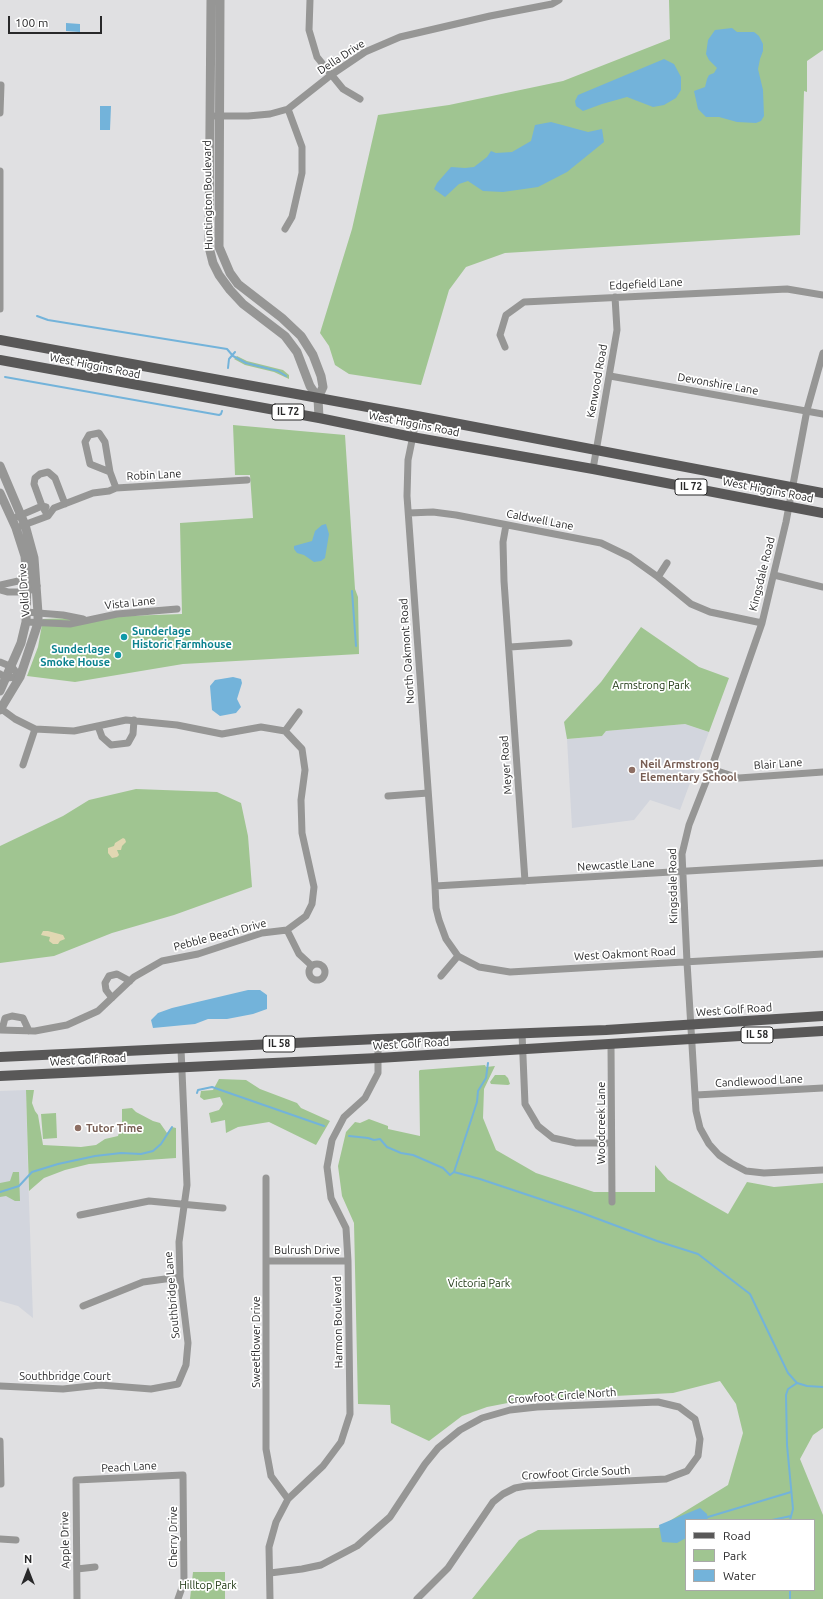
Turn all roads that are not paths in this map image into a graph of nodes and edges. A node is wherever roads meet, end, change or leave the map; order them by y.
1 (211, 0) edge
2 (220, 0) edge
3 (310, 0) edge
4 (559, 0) edge
5 (330, 75) junction
6 (1, 85) edge
7 (360, 99) dead end
8 (288, 109) junction
9 (0, 113) edge
10 (214, 116) junction
11 (0, 171) edge
12 (285, 229) dead end
13 (823, 295) edge
14 (615, 297) junction
15 (0, 309) edge
16 (0, 340) edge
17 (504, 347) dead end
18 (823, 353) edge
19 (0, 360) edge
20 (610, 376) junction
21 (318, 398) junction
22 (807, 410) junction
23 (823, 414) edge
24 (417, 416) junction
25 (319, 418) junction
26 (412, 437) junction
27 (596, 449) junction
28 (0, 466) edge
29 (593, 469) junction
30 (110, 472) junction
31 (247, 480) dead end
32 (793, 486) junction
33 (116, 488) junction
34 (0, 493) edge
35 (823, 493) edge
36 (65, 504) junction
37 (42, 506) junction
38 (789, 506) junction
39 (54, 508) junction
40 (409, 513) junction
41 (823, 514) edge
42 (48, 516) junction
43 (16, 518) junction
44 (506, 525) junction
45 (20, 527) junction
46 (667, 563) dead end
47 (774, 575) junction
48 (658, 576) junction
49 (27, 579) junction
50 (0, 585) edge
51 (37, 586) junction
52 (823, 587) edge
53 (0, 590) edge
54 (27, 592) junction
55 (177, 609) dead end
56 (26, 612) junction
57 (38, 613) junction
58 (86, 620) junction
59 (26, 622) junction
60 (38, 623) junction
61 (762, 623) junction
62 (569, 643) dead end
63 (510, 647) junction
64 (0, 662) edge
65 (12, 667) junction
66 (3, 676) edge
67 (20, 676) junction
68 (0, 691) edge
69 (0, 709) edge
70 (299, 712) dead end
71 (134, 720) junction
72 (98, 726) junction
73 (35, 729) junction
74 (285, 731) junction
75 (24, 765) dead end
76 (711, 769) junction
77 (823, 772) edge
78 (428, 793) junction
79 (388, 796) dead end
80 (823, 863) edge
81 (682, 872) junction
82 (525, 881) junction
83 (434, 886) junction
84 (287, 930) junction
85 (823, 954) edge
86 (458, 956) junction
87 (686, 962) junction
88 (312, 966) dead end
89 (441, 976) dead end
90 (130, 981) junction
91 (112, 998) junction
92 (823, 1016) edge
93 (691, 1024) junction
94 (1, 1030) edge
95 (29, 1031) junction
96 (823, 1031) edge
97 (522, 1033) junction
98 (692, 1038) junction
99 (378, 1039) junction
100 (611, 1044) junction
101 (181, 1049) junction
102 (523, 1049) junction
103 (0, 1057) edge
104 (378, 1058) junction
105 (182, 1068) junction
106 (0, 1076) edge
107 (823, 1088) edge
108 (696, 1095) junction
109 (611, 1143) junction
110 (823, 1170) edge
111 (266, 1178) dead end
112 (612, 1202) dead end
113 (184, 1204) junction
114 (223, 1208) dead end
115 (80, 1215) dead end
116 (267, 1261) junction
117 (348, 1261) junction
118 (180, 1277) junction
119 (83, 1306) dead end
120 (178, 1384) joint
121 (0, 1386) edge
122 (678, 1407) joint
123 (0, 1441) edge
124 (0, 1468) edge
125 (183, 1475) joint
126 (76, 1480) joint
127 (1, 1484) dead end
128 (288, 1499) junction
129 (0, 1539) edge
130 (16, 1540) dead end
131 (95, 1566) dead end
132 (77, 1569) junction
133 (270, 1573) junction
134 (77, 1599) edge
135 (178, 1599) edge
136 (270, 1599) edge
137 (417, 1599) edge

1 - 10 street, Huntington Boulevard
2 - 10 street, Huntington Boulevard
3 - 5 street
4 - 5 street, Della Drive
5 - 7 street
5 - 8 street, Della Drive
6 - 9 street
8 - 10 street, Della Drive
8 - 12 street
10 - 21 street, Huntington Boulevard
10 - 21 street, Huntington Boulevard
11 - 15 street
13 - 14 street, Edgefield Lane
14 - 17 street, Edgefield Lane
14 - 20 street, Kenwood Road
16 - 21 main road, West Higgins Road / IL 72
18 - 22 street, Kingsdale Road
19 - 25 main road, West Higgins Road / IL 72
20 - 22 street, Devonshire Lane
20 - 27 street, Kenwood Road
21 - 24 main road, West Higgins Road / IL 72
21 - 25 street, Huntington Boulevard
22 - 23 street, Devonshire Lane
22 - 32 street, Kingsdale Road
24 - 26 street, North Oakmont Road
24 - 27 main road, West Higgins Road / IL 72
25 - 26 main road, West Higgins Road / IL 72
26 - 29 main road, West Higgins Road / IL 72
26 - 40 street, North Oakmont Road
27 - 29 street, Kenwood Road
27 - 32 main road, West Higgins Road / IL 72
28 - 43 street, Volid Drive
29 - 38 main road, West Higgins Road / IL 72
30 - 30 street
30 - 33 street
31 - 33 street, Robin Lane
32 - 35 main road, West Higgins Road / IL 72
32 - 38 street, Kingsdale Road
33 - 36 street, Robin Lane
34 - 43 street, Volid Drive
36 - 37 street
36 - 39 street, Robin Lane
37 - 39 street, Robin Lane
37 - 42 street
37 - 43 street
38 - 41 main road, West Higgins Road / IL 72
38 - 47 street, Kingsdale Road
39 - 42 street
40 - 44 street, Caldwell Lane
40 - 78 street, North Oakmont Road
42 - 45 street
43 - 45 street, Volid Drive
44 - 48 street, Caldwell Lane
44 - 63 street, Meyer Road
45 - 49 street, Volid Drive
45 - 51 street, Volid Drive
46 - 48 street
47 - 52 street
47 - 61 street, Kingsdale Road
48 - 61 street, Caldwell Lane
49 - 50 street
49 - 51 street
49 - 54 street, Volid Drive
51 - 54 street
51 - 57 street, Volid Drive
53 - 54 street
54 - 56 street, Volid Drive
55 - 58 street, Vista Lane
56 - 57 street, Vista Lane
56 - 59 street, Volid Drive
57 - 58 street, Vista Lane
57 - 60 street, Volid Drive
58 - 60 street, Vista Lane
59 - 60 street, Vista Lane
59 - 65 street, Volid Drive
60 - 67 street, Volid Drive
61 - 76 street, Kingsdale Road
62 - 63 street
63 - 82 street, Meyer Road
64 - 65 street
65 - 66 street, Volid Drive
65 - 67 street
66 - 67 street
66 - 68 street, Volid Drive
67 - 69 street, Volid Drive
69 - 73 street
70 - 74 street
71 - 72 street
71 - 72 street
71 - 74 street
72 - 73 street
73 - 75 street
74 - 84 street, Pebble Beach Drive
76 - 77 street, Blair Lane
76 - 81 street, Kingsdale Road
78 - 79 street
78 - 83 street, North Oakmont Road
80 - 81 street, Newcastle Lane
81 - 82 street, Newcastle Lane
81 - 87 street, Kingsdale Road
82 - 83 street, Newcastle Lane
83 - 86 street, North Oakmont Road
84 - 88 street
84 - 90 street, Pebble Beach Drive
85 - 87 street, West Oakmont Road
86 - 87 street, West Oakmont Road
86 - 89 street
87 - 93 street, Kingsdale Road
90 - 91 street, Pebble Beach Drive
90 - 91 street
91 - 95 street, Pebble Beach Drive
92 - 93 main road, West Golf Road / IL 58
93 - 97 main road, West Golf Road / IL 58
93 - 98 street, Kingsdale Road
94 - 95 street, Pebble Beach Drive
94 - 95 street, Pebble Beach Drive
96 - 98 main road, West Golf Road / IL 58
97 - 99 main road, West Golf Road / IL 58
97 - 102 street
98 - 100 main road, West Golf Road / IL 58
98 - 108 street, Kingsdale Road
99 - 101 main road, West Golf Road / IL 58
99 - 104 street, Harmon Boulevard
100 - 102 main road, West Golf Road / IL 58
100 - 109 street, Woodcreek Lane
101 - 103 main road, West Golf Road / IL 58
101 - 105 street
102 - 104 main road, West Golf Road / IL 58
102 - 109 street
104 - 105 main road, West Golf Road / IL 58
104 - 117 street, Harmon Boulevard
105 - 106 main road, West Golf Road / IL 58
105 - 113 street, Southbridge Lane
107 - 108 street, Candlewood Lane
108 - 110 street, Kingsdale Road
109 - 112 street, Woodcreek Lane
111 - 116 street, Sweetflower Drive
113 - 114 street
113 - 115 street
113 - 118 street, Southbridge Lane
116 - 117 street, Bulrush Drive
116 - 128 street, Sweetflower Drive
117 - 128 street, Harmon Boulevard
118 - 119 street
118 - 120 street, Southbridge Lane
120 - 121 street, Southbridge Court
122 - 133 street, Crowfoot Circle North
122 - 137 street, Crowfoot Circle South
123 - 124 street
124 - 127 street
125 - 126 street, Peach Lane
125 - 135 street, Cherry Drive
126 - 132 street, Apple Drive
128 - 133 street, Harmon Boulevard
129 - 130 street
131 - 132 street
132 - 134 street, Apple Drive
133 - 136 street, Harmon Boulevard

